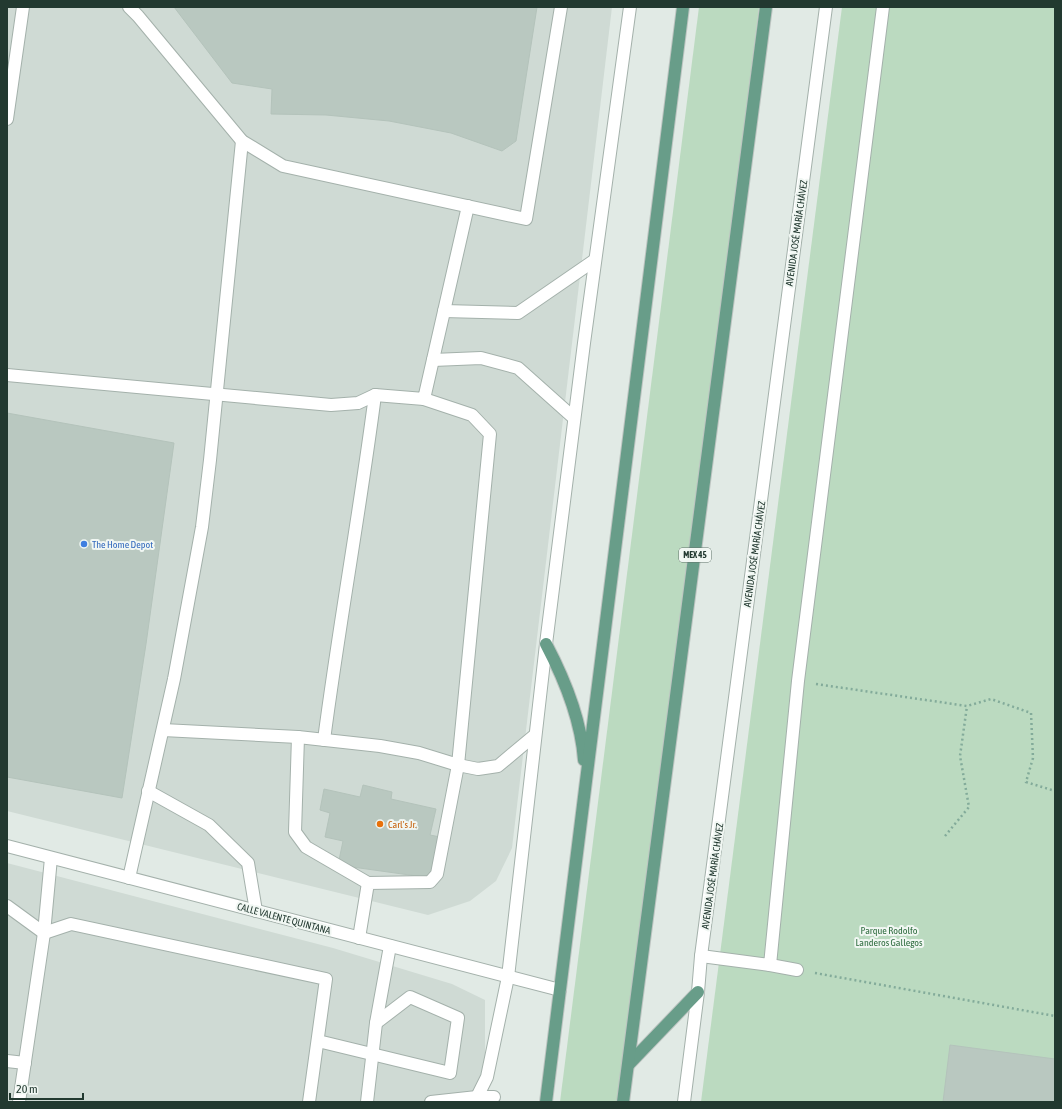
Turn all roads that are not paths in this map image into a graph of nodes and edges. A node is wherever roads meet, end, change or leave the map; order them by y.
1 (23, 7) edge
2 (129, 7) edge
3 (561, 7) edge
4 (630, 7) edge
5 (683, 7) edge
6 (766, 7) edge
7 (826, 7) edge
8 (883, 7) edge
9 (7, 119) edge
10 (242, 141) junction
11 (468, 206) junction
12 (595, 260) junction
13 (444, 311) junction
14 (433, 360) junction
15 (7, 375) edge
16 (216, 394) junction
17 (375, 396) junction
18 (424, 399) junction
19 (574, 418) junction
20 (546, 644) junction
21 (163, 730) junction
22 (535, 735) junction
23 (298, 737) junction
24 (324, 740) junction
25 (458, 765) junction
26 (586, 781) junction
27 (148, 791) junction
28 (7, 846) edge
29 (51, 858) junction
30 (129, 878) junction
31 (368, 882) junction
32 (7, 906) edge
33 (256, 911) junction
34 (44, 933) junction
35 (359, 938) junction
36 (390, 946) junction
37 (701, 956) junction
38 (770, 965) junction
39 (797, 970) road end
40 (508, 977) junction
41 (560, 990) junction
42 (698, 992) junction
43 (376, 1023) junction
44 (318, 1041) junction
45 (373, 1054) junction
46 (7, 1061) edge
47 (25, 1063) junction
48 (628, 1064) junction
49 (487, 1077) junction
50 (476, 1100) edge
51 (494, 1100) edge
52 (19, 1102) edge
53 (309, 1102) edge
54 (367, 1102) edge
55 (431, 1102) edge
56 (546, 1102) edge
57 (623, 1102) edge
58 (684, 1102) edge

1 - 9 street
2 - 10 street
3 - 11 street
4 - 12 street
5 - 26 main road
6 - 48 main road, MEX 45
7 - 37 street, AVENIDA JOSÉ MARÍA CHÁVEZ
8 - 38 street
10 - 11 street
10 - 16 street
11 - 13 street
12 - 13 street
12 - 19 street
13 - 14 street
14 - 18 street
14 - 19 street
15 - 16 street
16 - 17 street
16 - 21 street
17 - 18 street
17 - 24 street
18 - 25 street
19 - 20 street
20 - 22 street
20 - 26 main road
21 - 23 street
21 - 27 street
22 - 25 street
22 - 40 street
23 - 24 street
23 - 31 street
24 - 25 street
25 - 31 street
26 - 41 main road
27 - 30 street
27 - 33 street
28 - 29 street, CALLE VALENTE QUINTANA
29 - 30 street, CALLE VALENTE QUINTANA
29 - 34 street
30 - 33 street, CALLE VALENTE QUINTANA
31 - 35 street
32 - 34 street
33 - 35 street, CALLE VALENTE QUINTANA
34 - 44 street
34 - 47 street
35 - 36 street, CALLE VALENTE QUINTANA
36 - 40 street, CALLE VALENTE QUINTANA
36 - 43 street
37 - 38 street
37 - 42 street, AVENIDA JOSÉ MARÍA CHÁVEZ
38 - 39 street
40 - 41 street, CALLE VALENTE QUINTANA
40 - 49 street
41 - 56 main road
42 - 48 main road
42 - 58 street, AVENIDA JOSÉ MARÍA CHÁVEZ
43 - 45 street
43 - 45 street
44 - 45 street
44 - 53 street
45 - 54 street
46 - 47 street
47 - 52 street
48 - 57 main road, MEX 45
49 - 50 street
49 - 51 street
50 - 51 street
50 - 55 street

